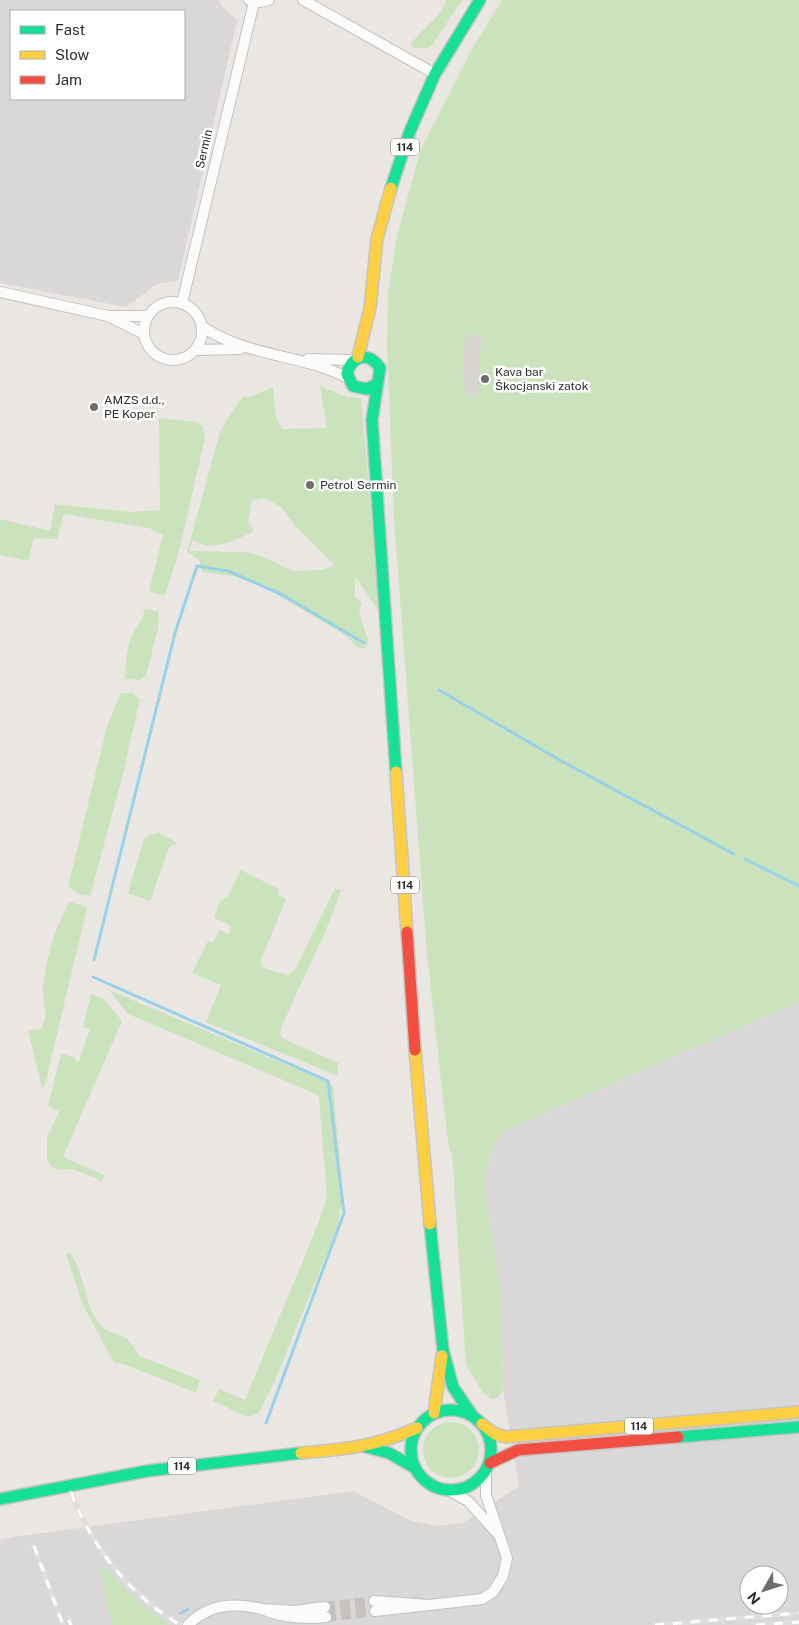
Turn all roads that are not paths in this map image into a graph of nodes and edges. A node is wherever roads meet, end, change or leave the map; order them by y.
1 (269, 0) edge
2 (303, 0) edge
3 (480, 0) edge
4 (252, 1) edge
5 (435, 74) junction
6 (0, 292) edge
7 (182, 303) junction
8 (370, 308) junction
9 (108, 316) junction
10 (148, 316) junction
11 (203, 327) junction
12 (144, 334) junction
13 (247, 349) junction
14 (196, 350) junction
15 (289, 358) junction
16 (355, 359) junction
17 (375, 360) junction
18 (348, 378) junction
19 (377, 384) junction
20 (358, 388) junction
21 (372, 420) junction
22 (443, 1350) junction
23 (799, 1412) edge
24 (434, 1413) junction
25 (472, 1415) junction
26 (482, 1424) junction
27 (799, 1427) edge
28 (417, 1428) junction
29 (366, 1447) junction
30 (488, 1467) junction
31 (415, 1468) junction
32 (450, 1491) junction
33 (0, 1499) edge
34 (499, 1535) junction
35 (375, 1606) tunnel mouth
36 (325, 1612) tunnel mouth
37 (188, 1625) edge

1 - 4 street
2 - 5 street
3 - 5 main road, 114
4 - 7 street, Sermin
5 - 8 main road, 114
6 - 9 street
7 - 10 street
7 - 11 street
8 - 16 main road, 114
8 - 17 main road, 114
9 - 10 street
9 - 12 street
10 - 12 street
11 - 13 street
11 - 14 street
12 - 14 street
13 - 14 street
13 - 15 street
15 - 16 street
15 - 18 street
16 - 17 main road
16 - 18 main road, 114
17 - 19 main road, 114
18 - 20 main road, 114
19 - 20 main road
19 - 21 main road, 114
20 - 21 main road, 114
21 - 22 main road, 114
22 - 24 main road, 114
22 - 25 main road, 114
23 - 26 main road, 114
24 - 25 main road
24 - 28 main road, 114
25 - 26 main road, 114
26 - 30 main road, 114
27 - 30 main road, 114
28 - 29 main road, 114
28 - 31 main road
29 - 31 main road, 114
29 - 33 main road, 114
30 - 32 main road, 114
30 - 34 street
31 - 32 main road, 114
32 - 34 street
34 - 35 street
36 - 37 street

